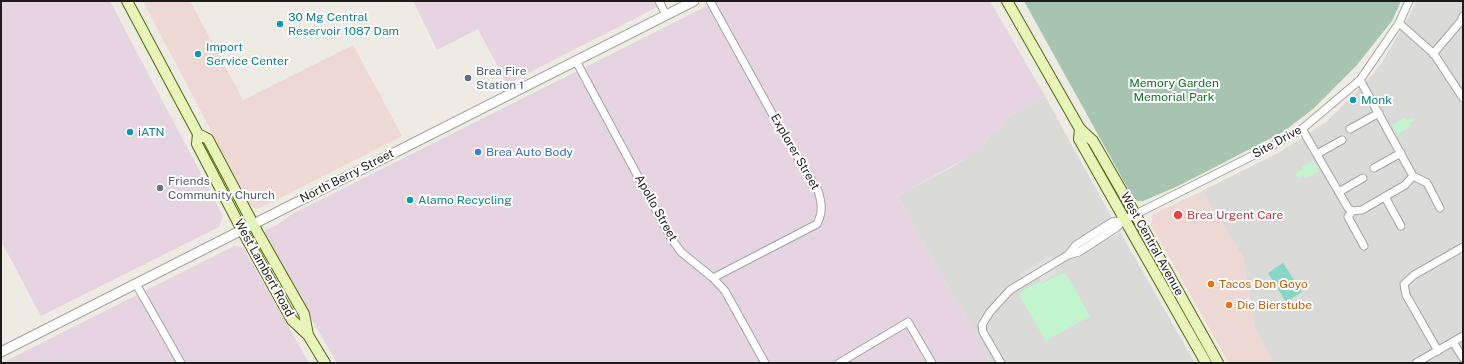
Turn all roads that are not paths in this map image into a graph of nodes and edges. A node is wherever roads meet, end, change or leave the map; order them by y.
1 (127, 1) edge
2 (659, 1) edge
3 (694, 1) edge
4 (710, 1) edge
5 (1007, 1) edge
6 (1409, 1) edge
7 (666, 15) junction
8 (1463, 16) edge
9 (1399, 23) junction
10 (1433, 54) junction
11 (576, 61) junction
12 (1360, 80) junction
13 (1463, 98) edge
14 (1379, 113) junction
15 (1080, 129) junction
16 (1302, 129) junction
17 (1350, 129) dead end
18 (198, 134) junction
19 (1342, 140) dead end
20 (1401, 153) junction
21 (1317, 154) junction
22 (1374, 168) dead end
23 (1413, 176) junction
24 (1363, 178) dead end
25 (1339, 192) junction
26 (1385, 196) junction
27 (1440, 208) dead end
28 (1352, 211) junction
29 (1135, 214) junction
30 (1124, 220) junction
31 (253, 224) junction
32 (1401, 226) dead end
33 (242, 230) junction
34 (1364, 246) dead end
35 (1463, 247) edge
36 (713, 278) junction
37 (136, 284) junction
38 (308, 335) junction
39 (1463, 336) edge
40 (1453, 342) junction
41 (1438, 351) junction
42 (1, 352) edge
43 (1463, 358) edge
44 (181, 363) edge
45 (325, 363) edge
46 (765, 363) edge
47 (839, 363) edge
48 (932, 363) edge
49 (1000, 363) edge
50 (1206, 363) edge
51 (1218, 363) edge
52 (1416, 363) edge

1 - 18 main road, West Lambert Road
2 - 7 street
3 - 7 street, North Berry Street
4 - 36 street, Explorer Street
5 - 15 main road, West Central Avenue
6 - 9 street, Site Drive
7 - 11 street, North Berry Street
8 - 10 street
9 - 10 street
9 - 12 street, Site Drive
10 - 13 street
11 - 31 street, North Berry Street
11 - 36 street, Apollo Street
12 - 14 street
12 - 16 street, Site Drive
14 - 17 street
14 - 20 street
15 - 29 main road, West Central Avenue
15 - 30 main road, West Central Avenue
16 - 21 street
16 - 29 street, Site Drive
18 - 31 main road, West Lambert Road
18 - 33 main road, West Lambert Road
19 - 21 street
20 - 22 street
20 - 23 street
21 - 25 street
23 - 26 street
23 - 27 street
24 - 25 street
25 - 28 street
26 - 28 street
26 - 32 street
28 - 34 street
29 - 30 street, Site Drive
29 - 51 main road, West Central Avenue
30 - 49 street, Site Drive
30 - 50 main road, West Central Avenue
31 - 33 street, North Berry Street
31 - 38 main road, West Lambert Road
33 - 37 street, North Berry Street
33 - 38 main road, West Lambert Road
35 - 41 street
36 - 46 street, Apollo Street
37 - 42 street, North Berry Street
37 - 44 street
38 - 45 main road, West Lambert Road
39 - 40 street
40 - 41 street
40 - 43 street
41 - 52 street
47 - 48 street

